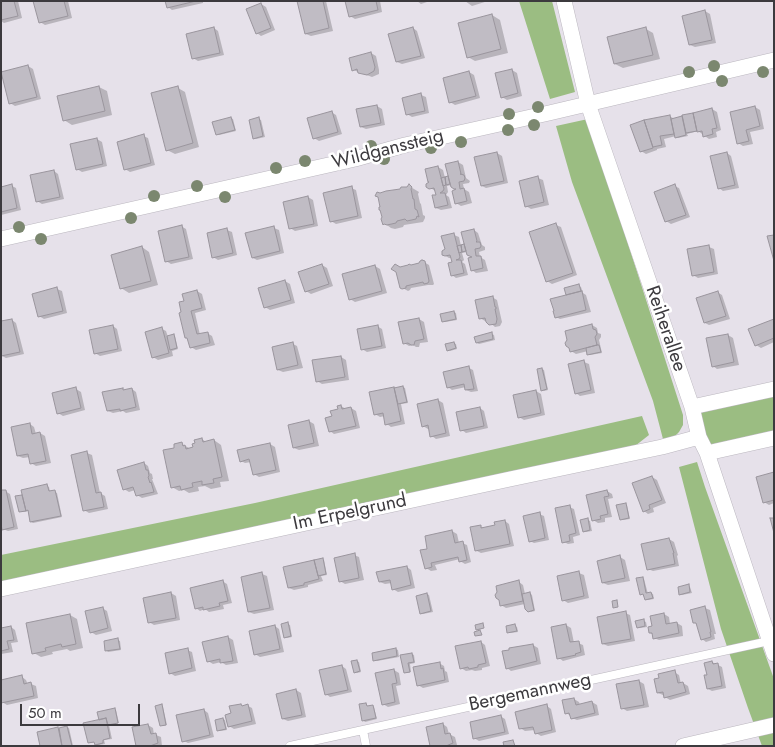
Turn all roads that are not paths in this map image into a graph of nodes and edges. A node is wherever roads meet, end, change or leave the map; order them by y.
1 (564, 1) edge
2 (774, 60) edge
3 (588, 104) junction
4 (1, 239) edge
5 (774, 389) edge
6 (692, 407) junction
7 (699, 437) junction
8 (774, 438) edge
9 (707, 453) junction
10 (1, 589) edge
11 (771, 647) edge
12 (774, 725) edge
13 (363, 730) junction
14 (290, 746) edge
15 (366, 746) edge
16 (683, 746) edge

1 - 3 street, Reiherallee
2 - 3 street, Wildganssteig
3 - 4 street, Wildganssteig
3 - 6 street, Reiherallee
5 - 6 street
6 - 7 street, Reiherallee
7 - 9 street, Reiherallee
7 - 10 street, Im Erpelgrund
8 - 9 street
9 - 11 street, Reiherallee
11 - 13 lane, Bergemannweg
12 - 16 street
13 - 14 lane, Bergemannweg
13 - 15 lane

